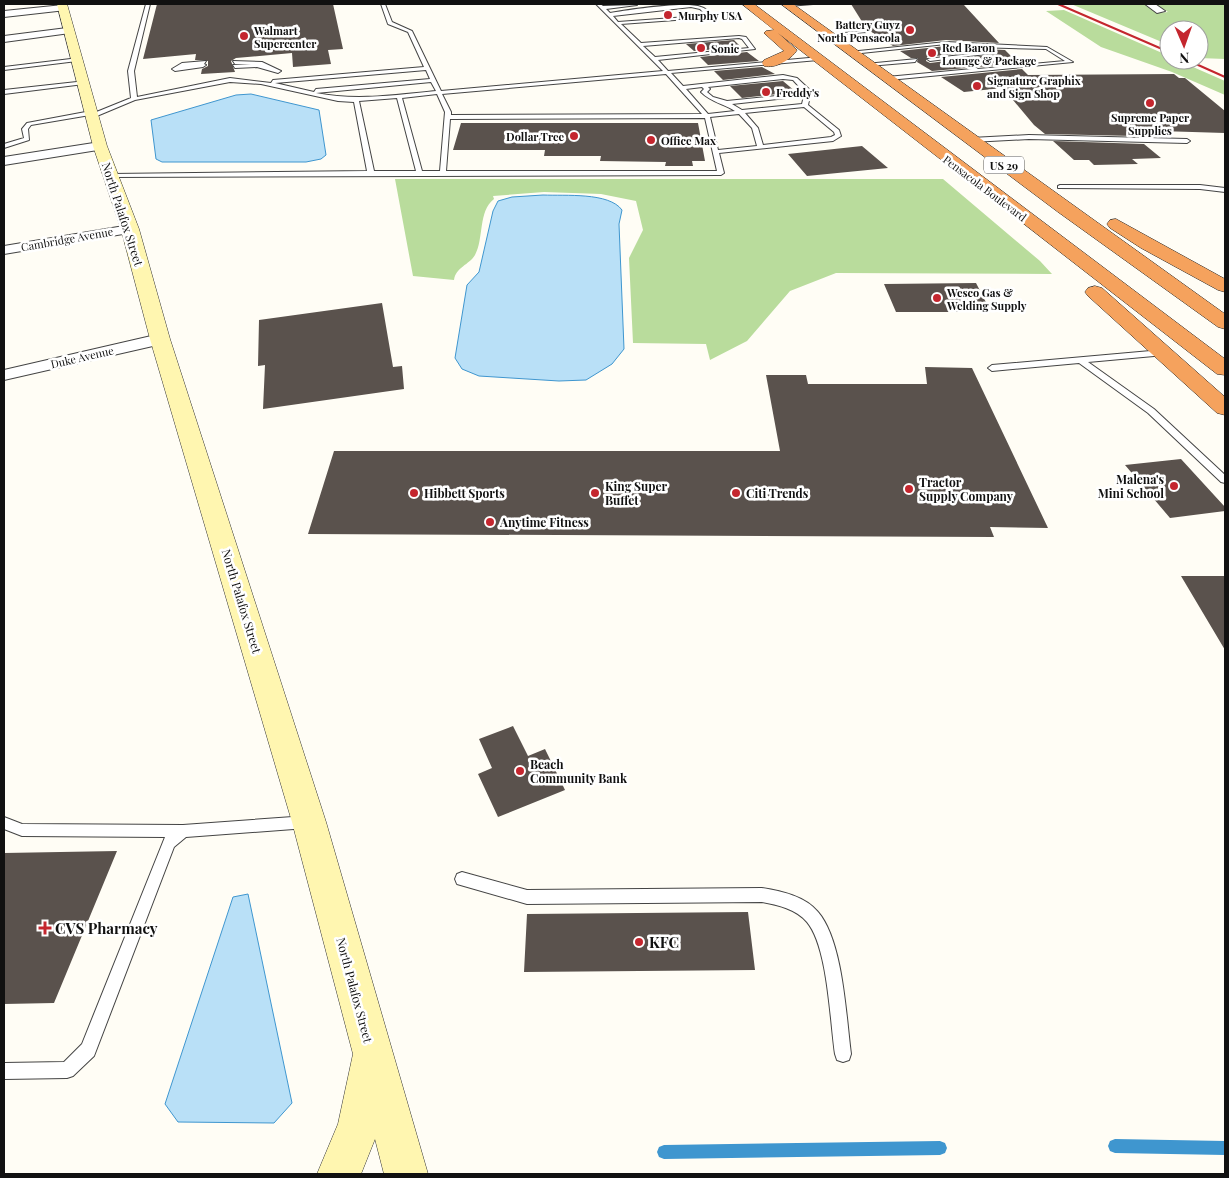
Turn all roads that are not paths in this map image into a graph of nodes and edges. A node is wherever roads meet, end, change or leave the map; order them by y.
1 (148, 4) edge
2 (383, 4) edge
3 (654, 4) edge
4 (747, 4) edge
5 (811, 4) edge
6 (1149, 4) edge
7 (783, 5) edge
8 (62, 6) edge
9 (600, 6) edge
10 (639, 10) junction
11 (1160, 11) dead end
12 (759, 13) junction
13 (4, 14) edge
14 (622, 14) junction
15 (608, 15) junction
16 (630, 22) junction
17 (616, 23) junction
18 (68, 31) junction
19 (867, 31) dead end
20 (829, 35) junction
21 (4, 39) edge
22 (654, 44) junction
23 (968, 44) junction
24 (638, 45) junction
25 (658, 49) dead end
26 (852, 52) junction
27 (663, 53) dead end
28 (955, 56) junction
29 (668, 58) junction
30 (818, 58) junction
31 (77, 59) junction
32 (930, 59) dead end
33 (654, 60) junction
34 (915, 60) dead end
35 (768, 63) junction
36 (869, 64) junction
37 (428, 68) junction
38 (4, 69) edge
39 (175, 69) joint
40 (976, 69) junction
41 (278, 71) junction
42 (668, 72) junction
43 (888, 78) junction
44 (288, 80) junction
45 (433, 80) junction
46 (84, 82) junction
47 (174, 82) dead end
48 (269, 83) junction
49 (705, 87) junction
50 (682, 88) junction
51 (173, 91) junction
52 (4, 92) edge
53 (307, 92) junction
54 (439, 93) junction
55 (808, 93) junction
56 (399, 96) junction
57 (134, 99) junction
58 (356, 100) junction
59 (727, 103) junction
60 (805, 105) junction
61 (739, 111) junction
62 (92, 114) junction
63 (708, 116) junction
64 (448, 117) junction
65 (1187, 141) dead end
66 (4, 146) edge
67 (100, 146) junction
68 (988, 146) junction
69 (760, 147) junction
70 (716, 152) junction
71 (4, 162) edge
72 (419, 172) junction
73 (444, 172) junction
74 (371, 173) junction
75 (966, 174) junction
76 (112, 176) junction
77 (1060, 187) junction
78 (1225, 190) edge
79 (1085, 204) dead end
80 (1100, 214) dead end
81 (130, 229) junction
82 (4, 250) edge
83 (1225, 286) edge
84 (1225, 323) edge
85 (159, 334) junction
86 (1162, 353) junction
87 (1080, 360) junction
88 (4, 363) edge
89 (992, 368) dead end
90 (1225, 369) edge
91 (4, 375) edge
92 (1225, 408) edge
93 (1225, 480) edge
94 (309, 822) junction
95 (4, 823) edge
96 (183, 831) junction
97 (462, 879) dead end
98 (372, 1052) junction
99 (843, 1054) dead end
100 (4, 1071) edge
101 (339, 1174) edge
102 (406, 1174) edge

1 - 57 lane
2 - 37 lane
3 - 10 lane
4 - 12 highway, Pensacola Boulevard / US 29
5 - 7 lane
6 - 11 street
7 - 20 highway, US 29
8 - 13 street, North Palafox Street
8 - 18 main road, North Palafox Street
9 - 10 lane
9 - 15 lane
10 - 14 lane
10 - 16 lane
12 - 30 highway, Pensacola Boulevard / US 29
12 - 35 highway
14 - 15 lane
14 - 16 lane
15 - 17 lane
16 - 17 lane
17 - 24 lane
18 - 21 street
18 - 31 main road, North Palafox Street
19 - 20 lane
20 - 26 highway, US 29
22 - 24 lane
22 - 25 lane
22 - 29 lane
23 - 26 lane
23 - 28 lane
23 - 40 lane
24 - 33 lane
26 - 36 highway, US 29
27 - 29 lane
28 - 32 lane
28 - 40 lane
29 - 33 lane
30 - 35 lane
30 - 68 highway
30 - 75 highway, Pensacola Boulevard / US 29
31 - 38 lane
31 - 46 main road, North Palafox Street
33 - 42 lane
34 - 36 lane
35 - 42 lane
36 - 43 highway, US 29
37 - 44 lane
37 - 45 lane
39 - 39 lane
40 - 43 lane
41 - 41 lane
41 - 44 lane
42 - 50 lane
42 - 54 lane
43 - 68 highway
43 - 68 highway, US 29
44 - 48 lane
45 - 53 lane
45 - 54 lane
46 - 52 lane
46 - 62 main road, North Palafox Street
47 - 51 lane
48 - 51 lane
48 - 53 lane
49 - 50 lane
49 - 55 lane
49 - 59 lane
50 - 63 lane
51 - 57 lane
53 - 58 lane
54 - 56 lane
54 - 64 lane
55 - 59 lane
55 - 60 lane
56 - 58 lane
56 - 72 lane
57 - 62 lane
58 - 74 lane
59 - 61 lane
60 - 61 lane
60 - 69 lane
61 - 63 lane
61 - 69 lane
62 - 66 lane
62 - 67 main road, North Palafox Street
63 - 64 lane
63 - 70 lane
64 - 73 lane
65 - 68 lane
67 - 71 street
67 - 76 main road, North Palafox Street
68 - 77 highway
68 - 84 highway, US 29
69 - 70 lane
70 - 73 lane
72 - 73 lane
72 - 74 lane
74 - 76 lane
75 - 86 highway
75 - 90 highway, Pensacola Boulevard / US 29
76 - 81 main road, North Palafox Street
77 - 78 lane
77 - 79 highway
80 - 83 highway
81 - 82 street, Cambridge Avenue
81 - 85 main road, North Palafox Street
85 - 88 street, Duke Avenue
85 - 91 street, Duke Avenue
85 - 94 main road, North Palafox Street
86 - 87 lane
86 - 92 highway
87 - 89 lane
87 - 93 lane
94 - 96 lane
94 - 98 main road, North Palafox Street
95 - 96 lane
96 - 100 lane
97 - 99 lane
98 - 101 main road
98 - 102 main road, North Palafox Street

